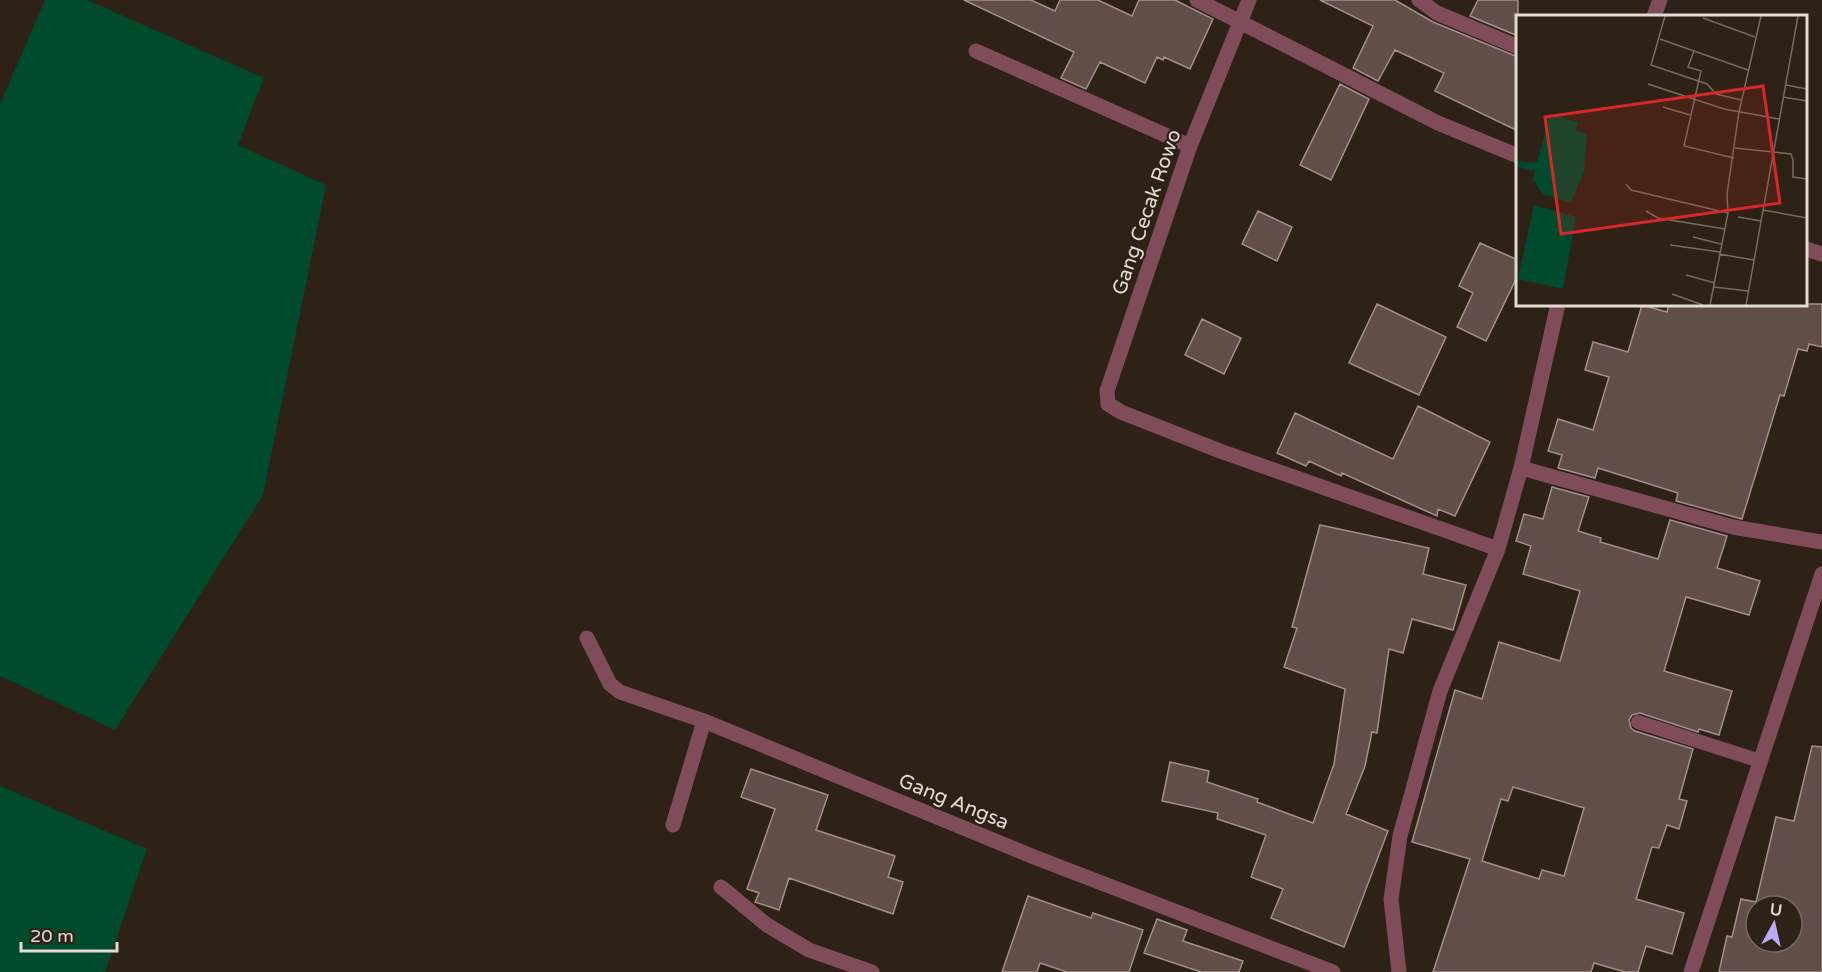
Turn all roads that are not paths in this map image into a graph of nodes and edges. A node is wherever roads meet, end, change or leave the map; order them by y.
1 (1197, 0) edge
2 (1249, 0) edge
3 (1419, 0) edge
4 (1660, 0) edge
5 (1654, 15) edge
6 (1239, 22) junction
7 (1516, 46) edge
8 (976, 51) dead end
9 (1190, 146) junction
10 (1516, 155) edge
11 (1807, 249) edge
12 (1822, 254) edge
13 (1558, 306) edge
14 (1521, 468) junction
15 (1822, 542) edge
16 (1498, 549) junction
17 (1822, 574) edge
18 (587, 638) dead end
19 (704, 721) junction
20 (1638, 722) dead end
21 (1760, 761) junction
22 (673, 825) dead end
23 (721, 887) dead end
24 (872, 972) edge
25 (1333, 972) edge
26 (1399, 972) edge
27 (1691, 972) edge

1 - 6 street
2 - 6 street, Gang Cecak Rowo
3 - 7 street
4 - 5 street
6 - 9 street, Gang Cecak Rowo
6 - 10 street
8 - 9 street
9 - 16 street, Gang Cecak Rowo
11 - 12 street
13 - 14 street
14 - 15 street
14 - 16 street
16 - 26 street
17 - 21 street
18 - 19 street, Gang Angsa
19 - 22 street
19 - 25 street, Gang Angsa
20 - 21 lane
21 - 27 street
23 - 24 street

